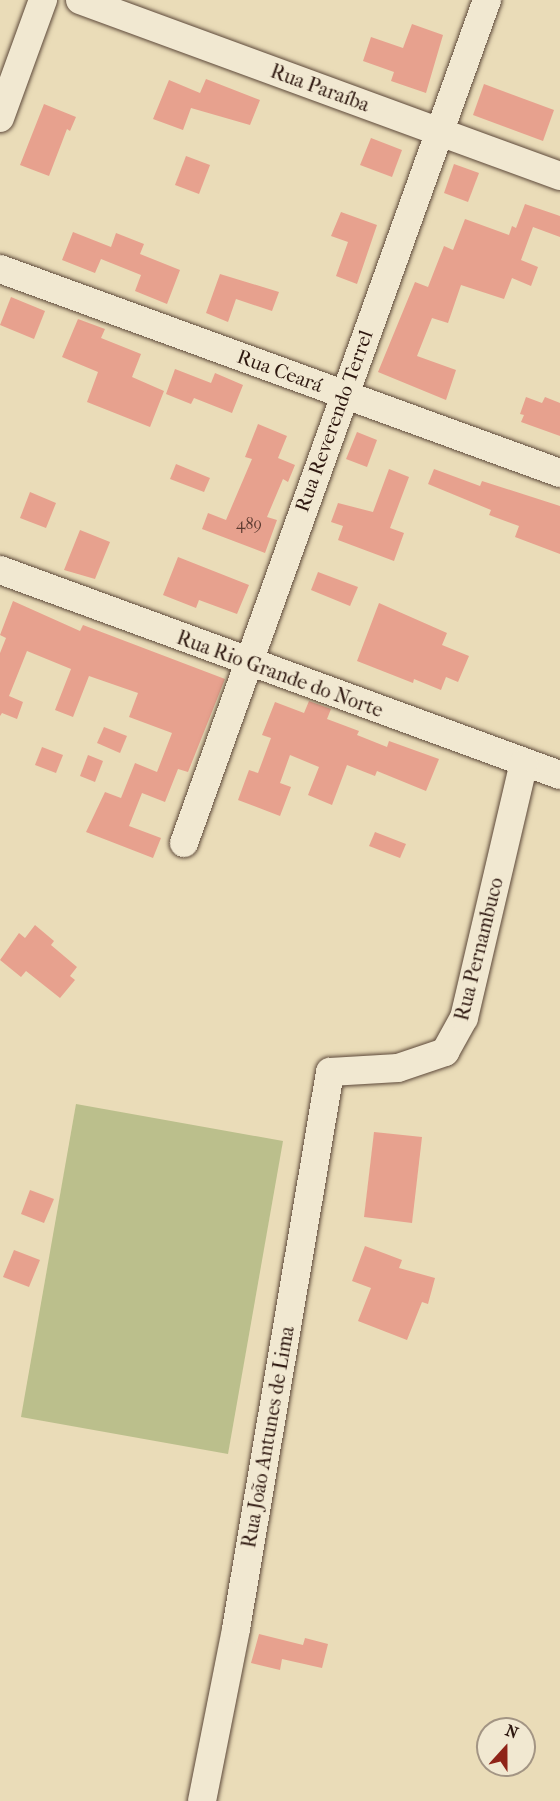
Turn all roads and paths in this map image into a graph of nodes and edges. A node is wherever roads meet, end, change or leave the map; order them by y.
1 (43, 0) edge
2 (80, 0) edge
3 (487, 0) edge
4 (0, 118) edge
5 (439, 132) junction
6 (560, 176) edge
7 (0, 269) edge
8 (344, 394) junction
9 (560, 473) edge
10 (0, 570) edge
11 (247, 663) junction
12 (524, 763) junction
13 (560, 775) edge
14 (184, 843) dead end
15 (330, 1072) joint
16 (202, 1801) edge

1 - 4 street
2 - 5 street, Rua Paraíba
3 - 5 street, Rua Reverendo Terrel
5 - 6 street, Rua Paraíba
5 - 8 street, Rua Reverendo Terrel
7 - 8 street, Rua Ceará
8 - 9 street, Rua Ceará
8 - 11 street, Rua Reverendo Terrel
10 - 11 street, Rua Rio Grande do Norte
11 - 12 street, Rua Rio Grande do Norte
11 - 14 street, Rua Reverendo Terrel
12 - 13 street, Rua Rio Grande do Norte
12 - 15 street, Rua Pernambuco
15 - 16 street, Rua João Antunes de Lima

